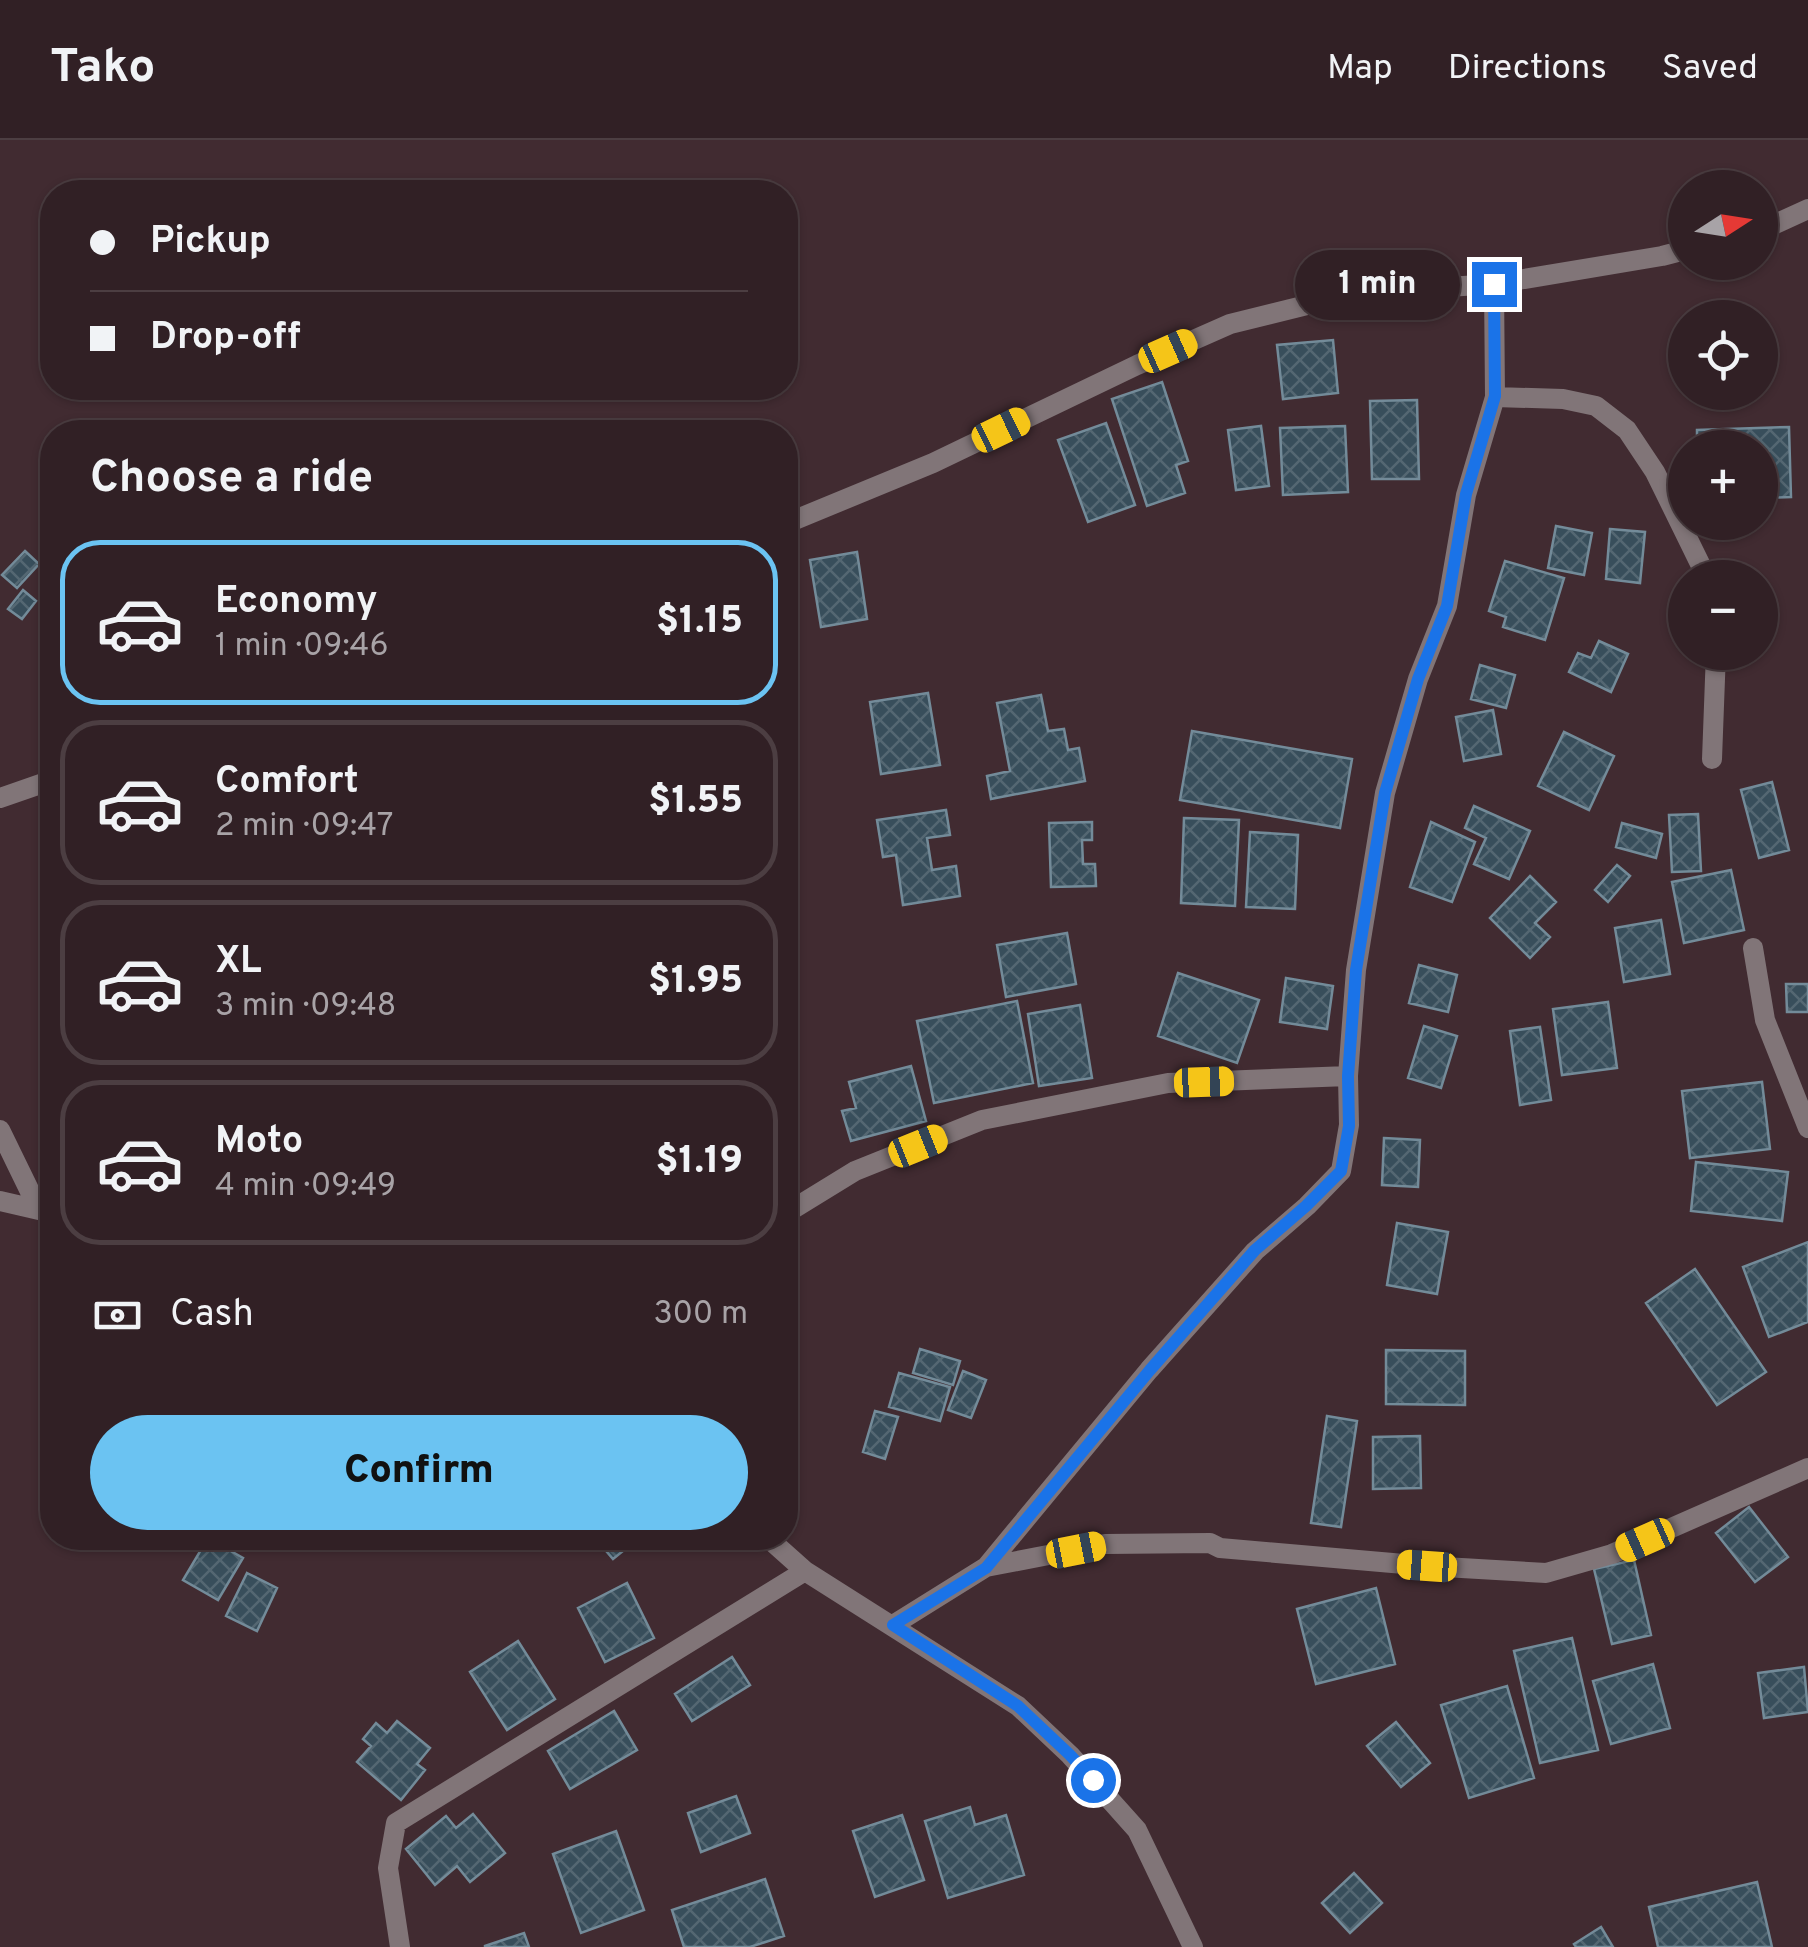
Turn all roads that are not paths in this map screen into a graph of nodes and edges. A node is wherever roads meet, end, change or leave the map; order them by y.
1 (1808, 208) edge
2 (1778, 222) edge
3 (1668, 254) edge
4 (1494, 284) junction
5 (1495, 396) junction
6 (798, 519) edge
7 (1699, 560) edge
8 (1715, 670) edge
9 (1712, 758) dead end
10 (40, 784) edge
11 (0, 798) edge
12 (1753, 948) dead end
13 (1348, 1076) junction
14 (1808, 1128) edge
15 (0, 1130) edge
16 (0, 1201) edge
17 (40, 1201) edge
18 (798, 1206) edge
19 (40, 1209) edge
20 (1808, 1468) edge
21 (782, 1550) edge
22 (986, 1568) junction
23 (805, 1570) junction
24 (893, 1625) junction
25 (400, 1947) edge
26 (1194, 1947) edge

1 - 2 street
3 - 4 street
4 - 5 street
4 - 6 street
5 - 7 street
5 - 13 street
8 - 9 street
10 - 11 street
12 - 14 street
13 - 18 street
13 - 22 street
15 - 17 street
16 - 19 street
20 - 22 street
21 - 23 street
22 - 24 street
23 - 24 street
23 - 25 street
24 - 26 street

